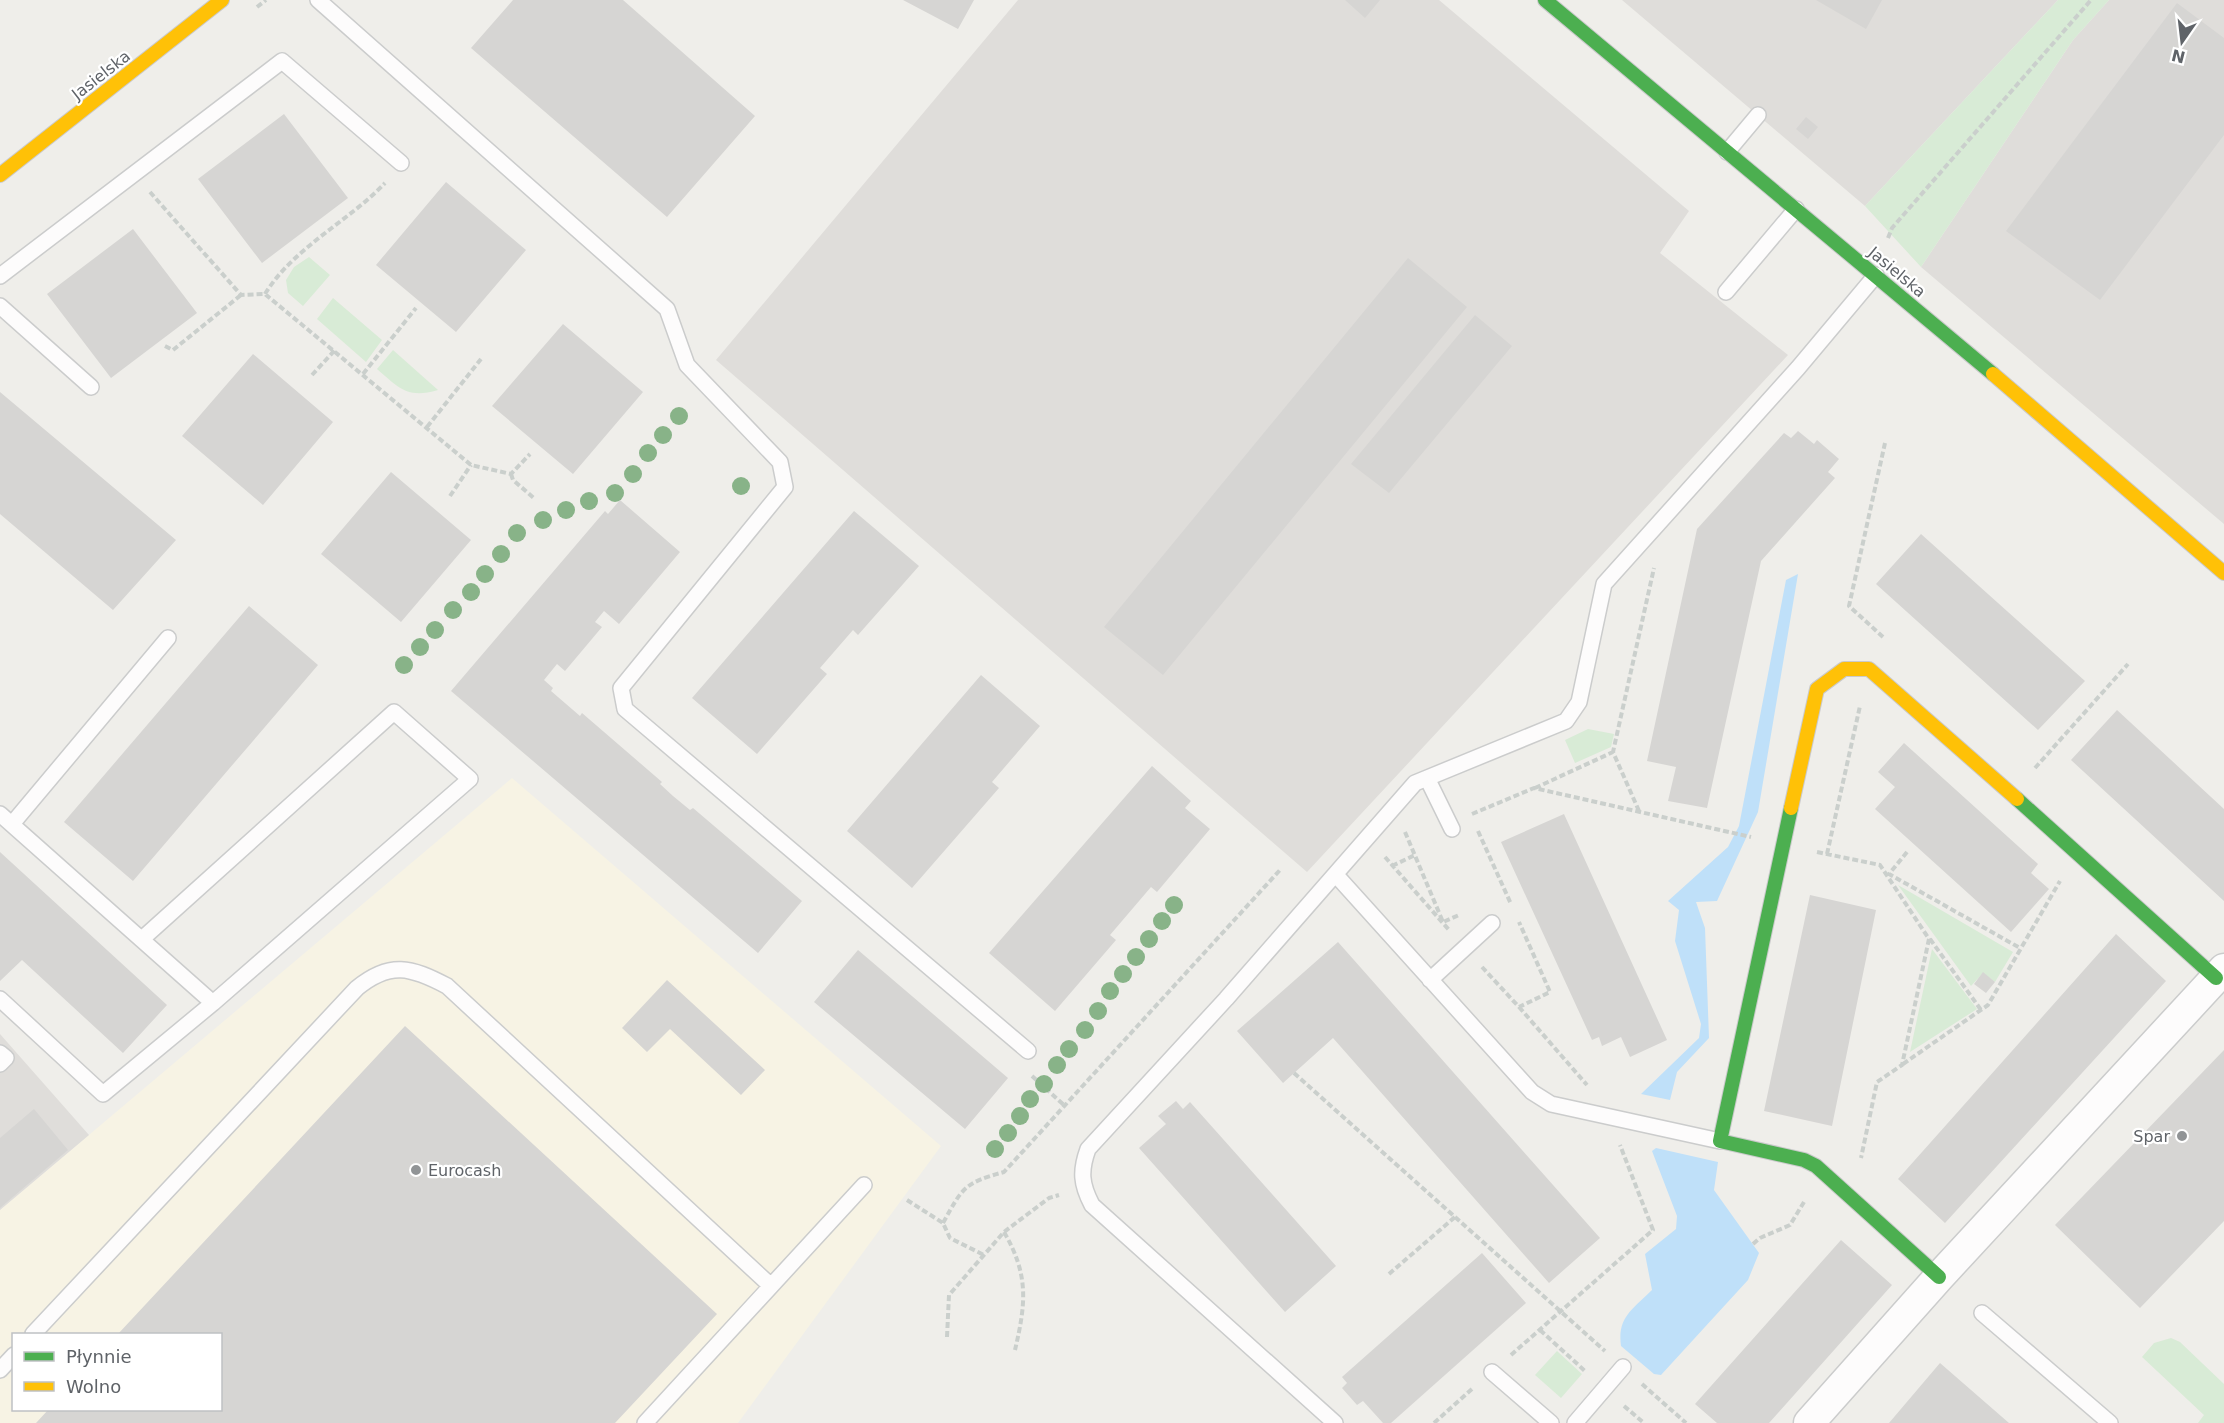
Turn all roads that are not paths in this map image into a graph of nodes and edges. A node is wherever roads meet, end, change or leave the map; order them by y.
1 (222, 0) edge
2 (318, 0) edge
3 (1545, 0) edge
4 (1758, 115) dead end
5 (1727, 152) junction
6 (401, 163) road end
7 (0, 175) edge
8 (1796, 209) junction
9 (1873, 272) junction
10 (0, 276) edge
11 (1726, 292) dead end
12 (0, 306) edge
13 (92, 387) dead end
14 (2224, 573) edge
15 (168, 638) dead end
16 (1427, 778) junction
17 (6, 819) edge
18 (1452, 830) dead end
19 (1336, 875) junction
20 (1492, 923) dead end
21 (142, 939) junction
22 (2220, 973) edge
23 (1430, 980) junction
24 (0, 999) edge
25 (213, 1003) junction
26 (1028, 1051) road end
27 (0, 1053) edge
28 (0, 1064) edge
29 (1720, 1141) junction
30 (864, 1185) dead end
31 (1940, 1277) junction
32 (771, 1286) junction
33 (1982, 1313) dead end
34 (35, 1333) edge
35 (12, 1358) edge
36 (1623, 1367) road end
37 (0, 1370) edge
38 (1492, 1372) road end
39 (645, 1423) edge
40 (1335, 1423) edge
41 (1551, 1423) edge
42 (1575, 1423) edge
43 (1809, 1423) edge
44 (2110, 1423) edge

1 - 7 street, Jasielska
2 - 26 lane
3 - 5 street, Jasielska
4 - 5 lane
5 - 8 street, Jasielska
6 - 10 lane
8 - 9 street, Jasielska
8 - 11 lane
9 - 14 street, Jasielska
9 - 16 lane
12 - 13 lane
15 - 17 lane
16 - 18 lane
16 - 19 lane
17 - 21 lane
19 - 23 lane
19 - 40 lane
20 - 23 lane
21 - 25 lane
21 - 25 lane
22 - 29 street
22 - 31 street
23 - 29 lane
24 - 25 lane
27 - 28 lane
29 - 31 street
30 - 32 lane
31 - 43 street
32 - 34 lane
32 - 39 lane
33 - 44 lane
35 - 37 lane
36 - 42 lane
38 - 41 lane

